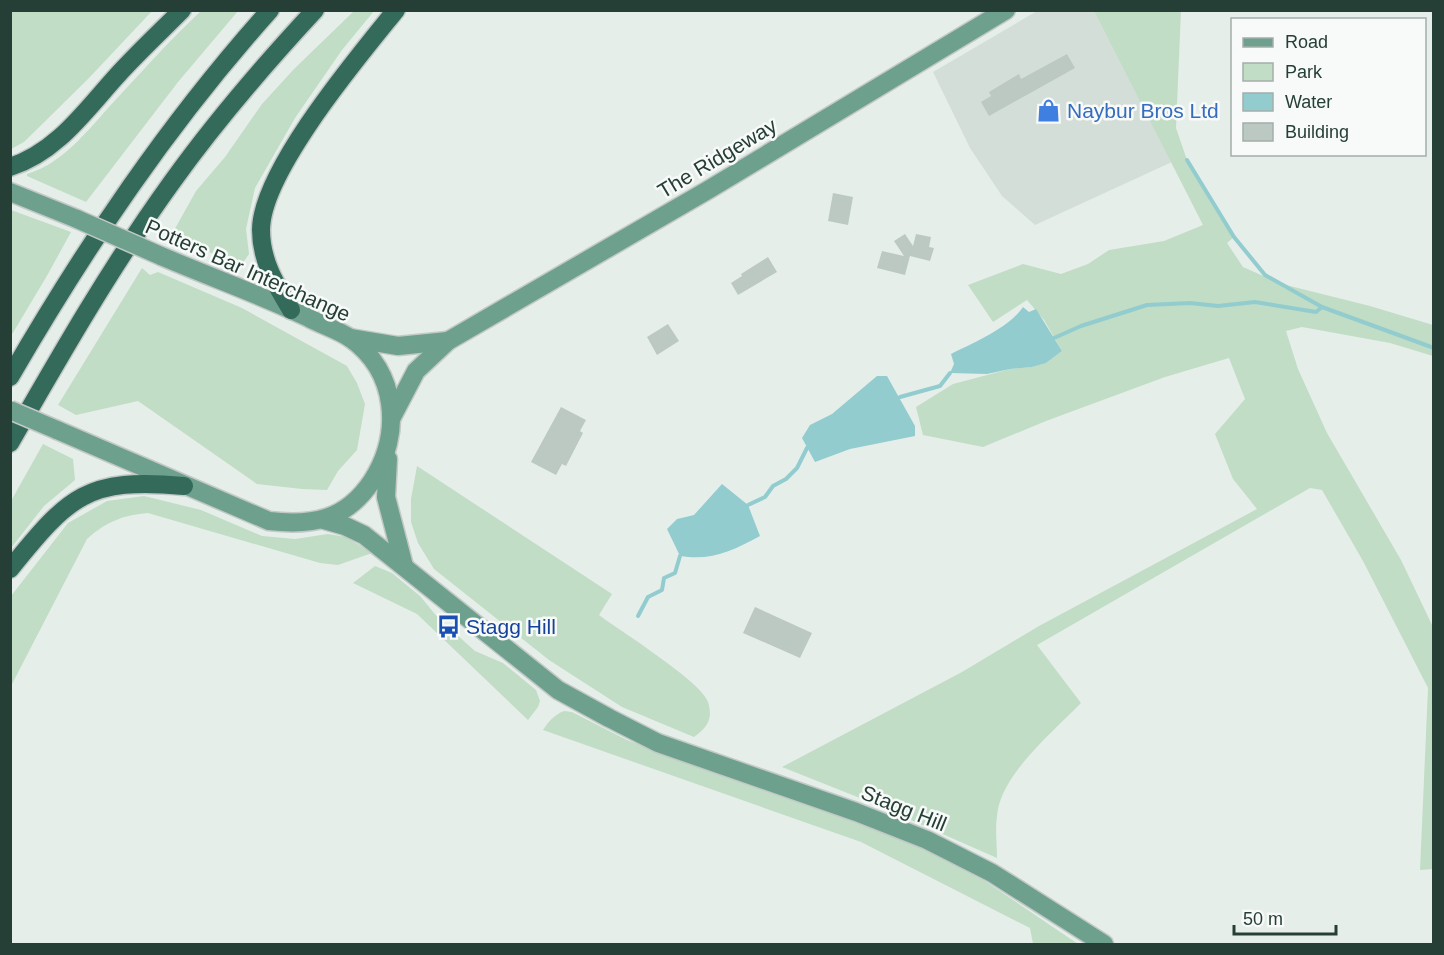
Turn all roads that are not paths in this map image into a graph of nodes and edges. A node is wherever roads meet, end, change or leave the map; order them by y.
1 (182, 10) edge
2 (270, 10) edge
3 (315, 10) edge
4 (396, 10) edge
5 (1006, 10) edge
6 (10, 167) edge
7 (10, 192) edge
8 (291, 310) junction
9 (350, 338) junction
10 (448, 341) junction
11 (10, 378) edge
12 (10, 410) edge
13 (392, 417) junction
14 (10, 443) edge
15 (388, 448) junction
16 (184, 486) junction
17 (324, 520) junction
18 (404, 566) junction
19 (10, 569) edge
20 (1104, 945) edge

1 - 6 highway
2 - 11 highway
3 - 14 highway
4 - 8 highway
5 - 10 main road, The Ridgeway
7 - 8 main road, Potters Bar Interchange, bridge
8 - 9 main road, Potters Bar Interchange
9 - 10 main road, The Ridgeway
9 - 13 main road, Potters Bar Interchange
10 - 13 main road, The Ridgeway
12 - 16 main road, Potters Bar Interchange, bridge
13 - 15 main road, Potters Bar Interchange
15 - 17 main road, Potters Bar Interchange
15 - 18 main road
16 - 17 main road, Potters Bar Interchange
16 - 19 highway
17 - 18 main road, Stagg Hill
18 - 20 main road, Stagg Hill

